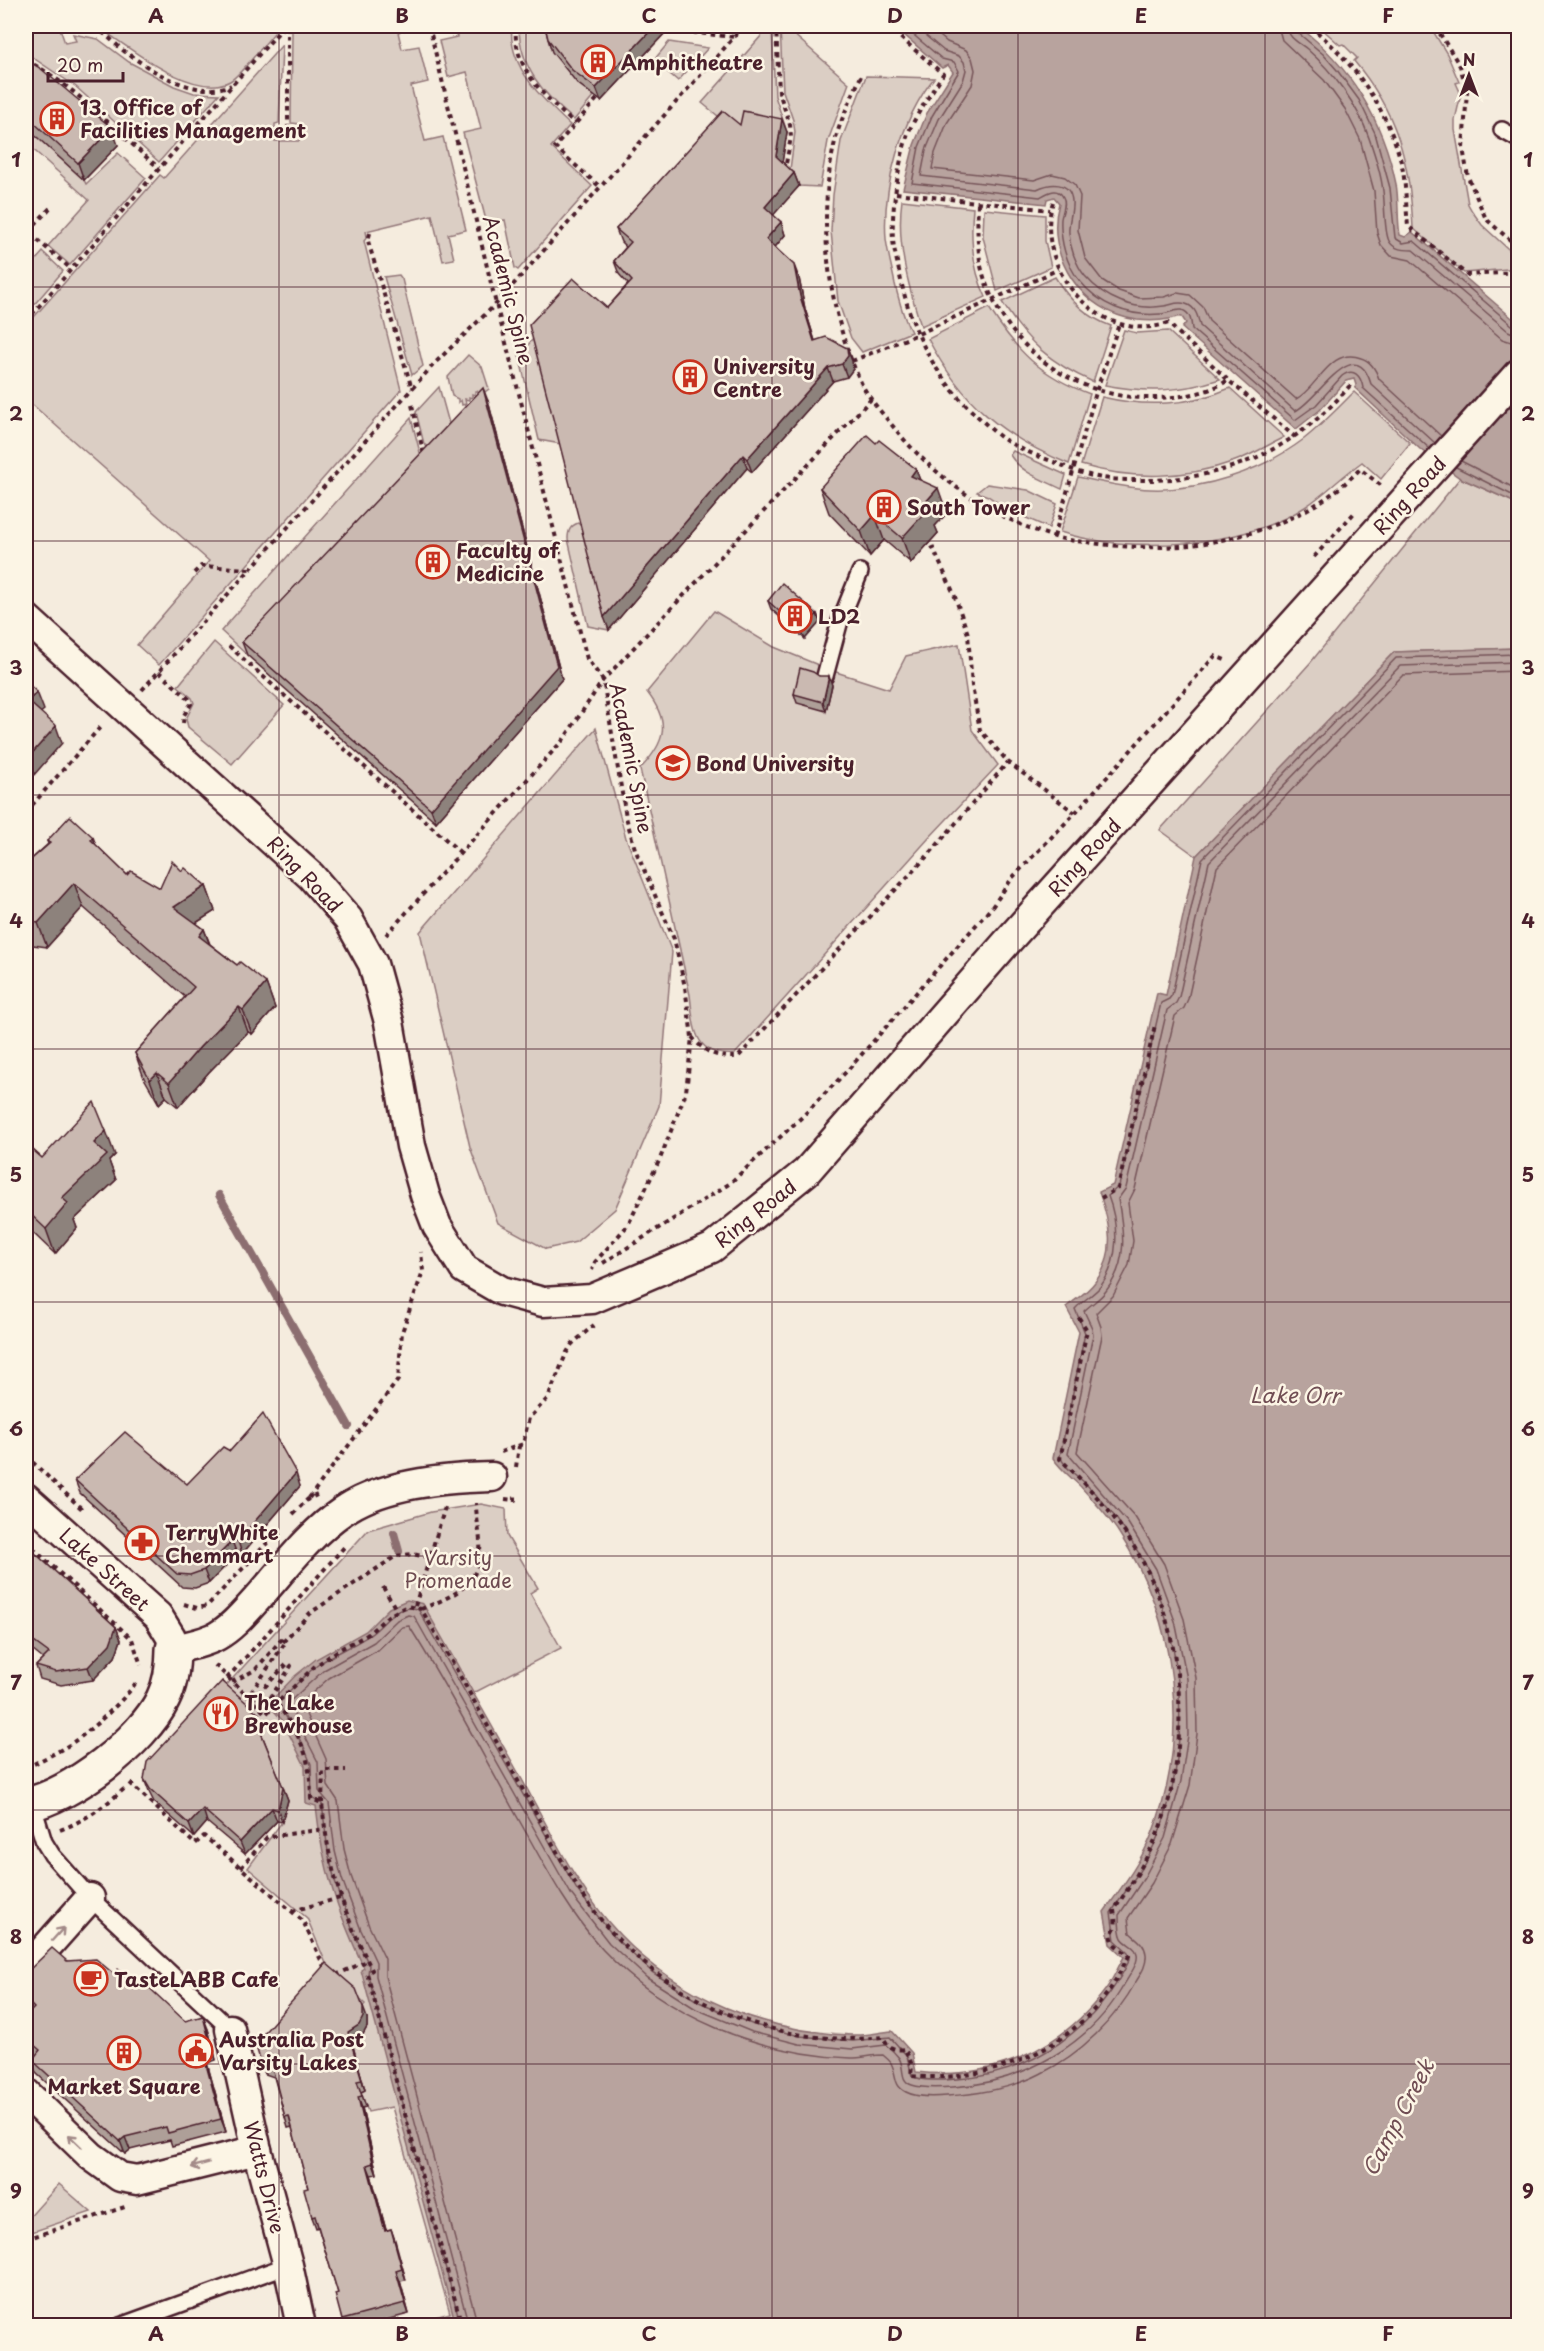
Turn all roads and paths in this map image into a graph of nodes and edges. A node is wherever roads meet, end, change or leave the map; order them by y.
1 (76, 26) edge
2 (286, 26) edge
3 (429, 26) edge
4 (516, 26) edge
5 (744, 26) edge
6 (776, 26) edge
7 (887, 26) edge
8 (1310, 26) edge
9 (1435, 26) edge
10 (653, 29) edge
11 (735, 36) junction
12 (26, 60) edge
13 (861, 75) dead end
14 (232, 85) junction
15 (597, 99) edge
16 (575, 124) junction
17 (288, 126) dead end
18 (1502, 130) dead end
19 (1518, 139) edge
20 (159, 168) junction
21 (785, 173) edge
22 (600, 188) junction
23 (896, 193) junction
24 (978, 202) junction
25 (1053, 202) dead end
26 (50, 208) dead end
27 (1050, 210) junction
28 (370, 233) dead end
29 (1518, 247) edge
30 (71, 269) junction
31 (1059, 269) junction
32 (1518, 272) edge
33 (994, 299) junction
34 (496, 304) junction
35 (26, 321) edge
36 (1119, 324) junction
37 (918, 334) junction
38 (852, 361) junction
39 (1518, 374) edge
40 (1228, 380) junction
41 (1352, 383) dead end
42 (412, 389) junction
43 (1097, 389) junction
44 (872, 398) junction
45 (411, 405) dead end
46 (1295, 436) junction
47 (428, 464) edge
48 (1074, 470) junction
49 (1384, 488) dead end
50 (1054, 537) junction
51 (932, 546) dead end
52 (250, 569) junction
53 (860, 572) dead end
54 (194, 573) dead end
55 (26, 618) edge
56 (229, 646) dead end
57 (1215, 656) dead end
58 (159, 672) junction
59 (825, 676) edge
60 (603, 680) junction
61 (169, 681) dead end
62 (123, 704) junction
63 (1008, 762) junction
64 (26, 812) edge
65 (1075, 813) junction
66 (461, 853) junction
67 (386, 936) dead end
68 (1155, 1025) dead end
69 (692, 1036) junction
70 (1101, 1198) dead end
71 (437, 1226) junction
72 (1077, 1315) dead end
73 (490, 1491) junction
74 (26, 1498) edge
75 (308, 1499) dead end
76 (514, 1500) dead end
77 (435, 1504) dead end
78 (351, 1539) dead end
79 (26, 1542) edge
80 (430, 1558) junction
81 (383, 1587) dead end
82 (415, 1606) junction
83 (421, 1609) junction
84 (397, 1611) junction
85 (283, 1642) junction
86 (174, 1649) junction
87 (213, 1664) dead end
88 (141, 1670) dead end
89 (140, 1676) dead end
90 (228, 1678) junction
91 (232, 1682) junction
92 (220, 1686) edge
93 (250, 1699) junction
94 (277, 1703) junction
95 (262, 1711) junction
96 (26, 1768) edge
97 (346, 1770) dead end
98 (137, 1778) dead end
99 (130, 1783) junction
100 (322, 1803) junction
101 (29, 1804) edge
102 (325, 1829) junction
103 (43, 1836) junction
104 (241, 1868) junction
105 (90, 1898) junction
106 (340, 1898) junction
107 (292, 1912) junction
108 (367, 1961) junction
109 (26, 1970) edge
110 (327, 1974) edge
111 (335, 1975) edge
112 (230, 2029) joint
113 (26, 2093) edge
114 (257, 2150) junction
115 (137, 2204) dead end
116 (26, 2239) edge
117 (288, 2265) junction
118 (120, 2325) edge
119 (302, 2325) edge
120 (462, 2325) edge

1 - 14 path
2 - 14 path
2 - 17 path
3 - 34 path, Academic Spine
4 - 16 path
5 - 11 path
6 - 21 path
7 - 23 path
8 - 32 path
9 - 29 path
10 - 11 path
11 - 22 path
12 - 20 path
13 - 38 path
14 - 20 path
15 - 16 path
16 - 22 path
18 - 19 lane
20 - 30 path
22 - 34 path
23 - 24 path
23 - 37 path
24 - 27 path
24 - 33 path
25 - 27 path
26 - 30 path
27 - 31 path
28 - 42 path
30 - 35 path
31 - 33 path
31 - 36 path
33 - 37 path
33 - 43 path
34 - 42 path
34 - 60 path, Academic Spine
36 - 40 path
36 - 43 path
37 - 38 path
37 - 48 path
38 - 44 path
39 - 71 street, Ring Road
40 - 43 path
40 - 46 path
41 - 46 path
42 - 52 path
43 - 48 path
44 - 50 path
44 - 60 path
45 - 47 path
46 - 48 path
48 - 50 path
49 - 50 path
51 - 63 path
52 - 54 path
52 - 58 path
53 - 59 lane
55 - 62 street, Ring Road
56 - 66 path
57 - 65 path
58 - 61 path
58 - 62 path
60 - 66 path
60 - 69 path, Academic Spine
62 - 64 path
62 - 71 street, Ring Road
63 - 65 path
63 - 69 path
65 - 69 path, Academic Spine
66 - 67 path
68 - 70 path
71 - 75 path
72 - 83 path
73 - 76 path
73 - 83 path
73 - 86 street
74 - 86 street, Lake Street
77 - 80 path
78 - 90 path
79 - 88 path, Lake Street
80 - 82 path
80 - 85 path
81 - 84 path
82 - 83 path
82 - 84 path
84 - 94 path
85 - 91 path
85 - 93 path
86 - 101 street
87 - 90 path
89 - 96 path
90 - 91 path
90 - 92 path
91 - 93 path
93 - 95 path
93 - 95 path
94 - 95 path
94 - 100 path
97 - 100 path
98 - 99 path
99 - 103 path
99 - 104 path
100 - 102 path
101 - 103 lane
102 - 104 path
102 - 106 path
103 - 105 lane
104 - 107 path
109 -> 105 street
105 - 112 lane
106 - 107 path
106 - 108 path
107 - 110 path
108 - 111 path
108 - 120 path
112 - 114 street, Watts Drive
114 -> 113 street
114 - 117 street, Watts Drive
115 - 116 path
117 - 118 lane
117 - 119 street, Watts Drive

